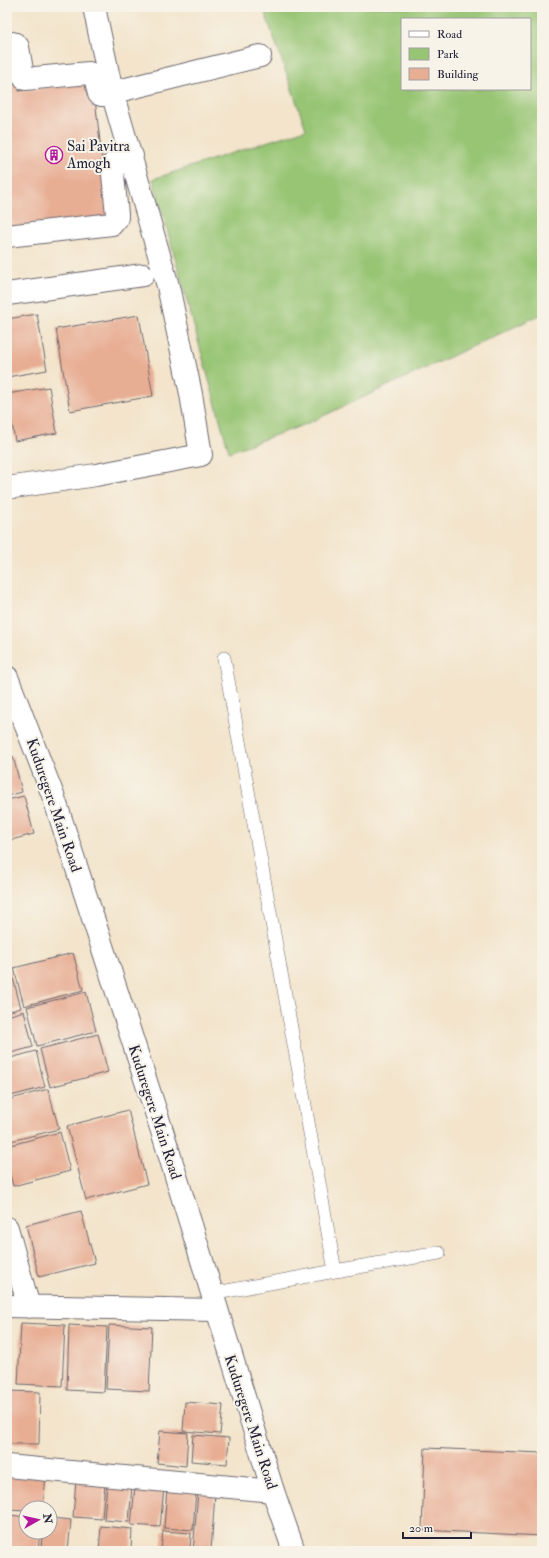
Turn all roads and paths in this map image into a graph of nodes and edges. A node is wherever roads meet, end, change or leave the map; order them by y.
1 (94, 7) edge
2 (7, 43) edge
3 (260, 56) dead end
4 (112, 92) junction
5 (132, 156) junction
6 (7, 236) edge
7 (143, 275) dead end
8 (7, 294) edge
9 (7, 488) edge
10 (224, 658) dead end
11 (7, 677) edge
12 (7, 1228) edge
13 (439, 1253) dead end
14 (335, 1271) junction
15 (214, 1302) junction
16 (7, 1306) edge
17 (29, 1307) junction
18 (7, 1466) edge
19 (273, 1491) junction
20 (294, 1551) edge

1 - 4 street
2 - 4 street
3 - 4 street
4 - 5 street
5 - 6 street
5 - 9 street
7 - 8 street
10 - 14 lane
11 - 15 street, Kuduregere Main Road
12 - 17 street
13 - 14 lane
14 - 15 lane
15 - 17 street
15 - 19 street, Kuduregere Main Road
16 - 17 street
18 - 19 street
19 - 20 street, Kuduregere Main Road

